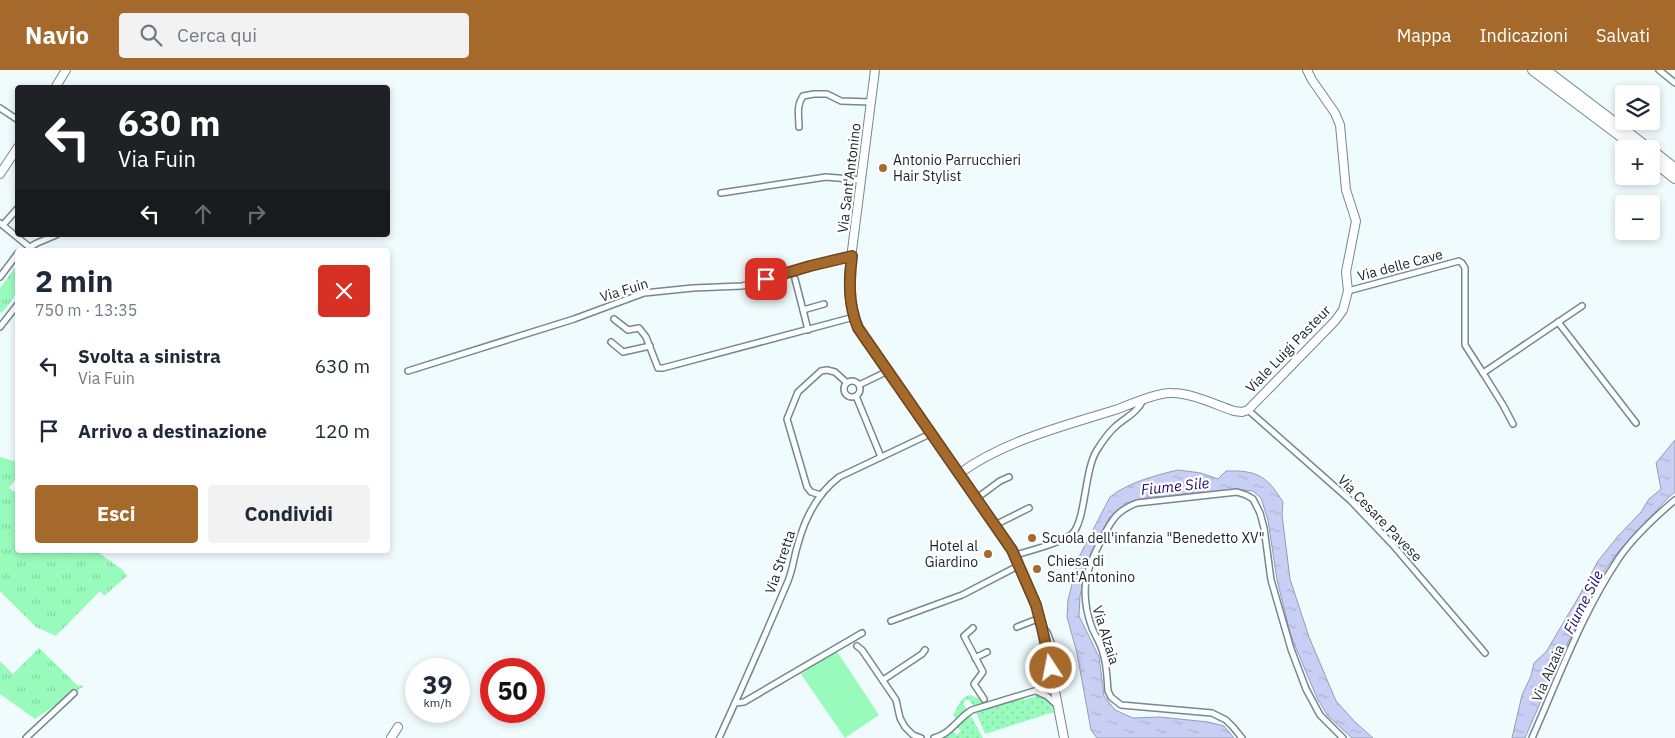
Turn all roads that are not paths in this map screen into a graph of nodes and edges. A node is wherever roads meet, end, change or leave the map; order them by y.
1 (66, 70) edge
2 (875, 70) edge
3 (1307, 70) edge
4 (1533, 70) edge
5 (1545, 70) edge
6 (1659, 70) edge
7 (1675, 83) edge
8 (57, 85) edge
9 (871, 102) junction
10 (0, 108) edge
11 (15, 118) edge
12 (799, 127) dead end
13 (1626, 140) edge
14 (1637, 140) edge
15 (15, 152) edge
16 (1660, 158) edge
17 (1660, 166) edge
18 (1675, 169) edge
19 (0, 174) edge
20 (1675, 178) edge
21 (861, 180) junction
22 (721, 193) dead end
23 (15, 211) edge
24 (1, 224) edge
25 (15, 236) edge
26 (17, 237) edge
27 (51, 237) edge
28 (29, 247) edge
29 (852, 256) junction
30 (15, 257) edge
31 (0, 277) edge
32 (795, 279) dead end
33 (1348, 291) junction
34 (824, 304) dead end
35 (1582, 306) dead end
36 (15, 308) edge
37 (803, 310) junction
38 (0, 316) edge
39 (854, 317) junction
40 (614, 319) dead end
41 (5, 320) junction
42 (1558, 322) junction
43 (0, 327) edge
44 (808, 330) junction
45 (611, 342) dead end
46 (650, 346) junction
47 (888, 371) junction
48 (408, 372) dead end
49 (1482, 373) junction
50 (847, 383) junction
51 (859, 385) junction
52 (856, 396) junction
53 (1143, 400) junction
54 (1248, 410) junction
55 (1636, 423) dead end
56 (1513, 424) dead end
57 (932, 433) junction
58 (881, 457) junction
59 (960, 473) junction
60 (1009, 477) dead end
61 (821, 495) junction
62 (977, 498) junction
63 (1675, 500) edge
64 (1029, 508) dead end
65 (995, 525) junction
66 (1015, 555) junction
67 (1020, 566) junction
68 (1040, 618) junction
69 (891, 621) dead end
70 (1017, 627) dead end
71 (973, 628) dead end
72 (1042, 628) junction
73 (862, 633) dead end
74 (857, 646) dead end
75 (925, 650) dead end
76 (988, 652) dead end
77 (1485, 653) dead end
78 (1056, 656) dead end
79 (975, 658) junction
80 (1051, 668) junction
81 (883, 680) junction
82 (1054, 685) junction
83 (1037, 691) junction
84 (74, 693) dead end
85 (984, 699) dead end
86 (735, 703) junction
87 (1058, 707) junction
88 (398, 727) dead end
89 (26, 738) edge
90 (390, 738) edge
91 (719, 738) edge
92 (921, 738) edge
93 (934, 738) edge
94 (1064, 738) edge
95 (1242, 738) edge
96 (1342, 738) edge
97 (1532, 738) edge

1 - 8 street
2 - 9 street, Via Sant'Antonino
3 - 33 street, Viale Luigi Pasteur
4 - 13 highway
5 - 14 highway
6 - 7 street
9 - 12 street
9 - 21 street, Via Sant'Antonino
10 - 11 street
15 - 19 street
16 - 18 highway
17 - 20 highway
21 - 22 street
21 - 29 street, Via Sant'Antonino
23 - 24 street
24 - 25 street
26 - 28 street
27 - 28 street
29 - 39 street, Via Sant'Antonino
29 - 48 street, Via Fuin
30 - 31 street
32 - 37 street
33 - 49 street, Via delle Cave
33 - 54 street, Viale Luigi Pasteur
34 - 37 street
35 - 42 street
36 - 41 street
37 - 44 street
38 - 41 street
39 - 44 street
39 - 47 street, Via Sant'Antonino
40 - 46 street
41 - 43 street
42 - 49 street
42 - 55 street
44 - 46 street
45 - 46 street
47 - 51 street
47 - 57 street, Via Sant'Antonino
49 - 56 street, Via delle Cave
50 - 51 street
50 - 52 street
50 - 61 street
51 - 52 street
52 - 58 street
53 - 54 street, Viale Luigi Pasteur
53 - 59 street, Viale Luigi Pasteur
53 - 66 street
54 - 77 street, Via Cesare Pavese
57 - 58 street, Via Stretta
57 - 59 street, Via Sant'Antonino
58 - 61 street, Via Stretta
59 - 62 street, Via Sant'Antonino
60 - 62 street
61 - 86 street, Via Stretta
62 - 65 street, Via Sant'Antonino
63 - 97 street, Via Alzaia
64 - 65 street
65 - 66 street, Via Sant'Antonino
66 - 67 street, Via Sant'Antonino
67 - 68 street, Via Sant'Antonino
67 - 69 street
68 - 70 street
68 - 72 street, Via Sant'Antonino
71 - 79 street
72 - 78 street, Via Sant'Antonino
72 - 80 street, Via Sant'Antonino
73 - 86 street
74 - 81 street
75 - 81 street
76 - 79 street
79 - 85 street
80 - 82 street, Via Sant'Antonino
80 - 83 street
81 - 92 street
82 - 83 street
82 - 87 street, Via Sant'Antonino
83 - 87 street
83 - 93 street
84 - 89 street
86 - 91 street, Via Stretta
87 - 94 street, Via Sant'Antonino
88 - 90 street
95 - 96 street, Via Alzaia

